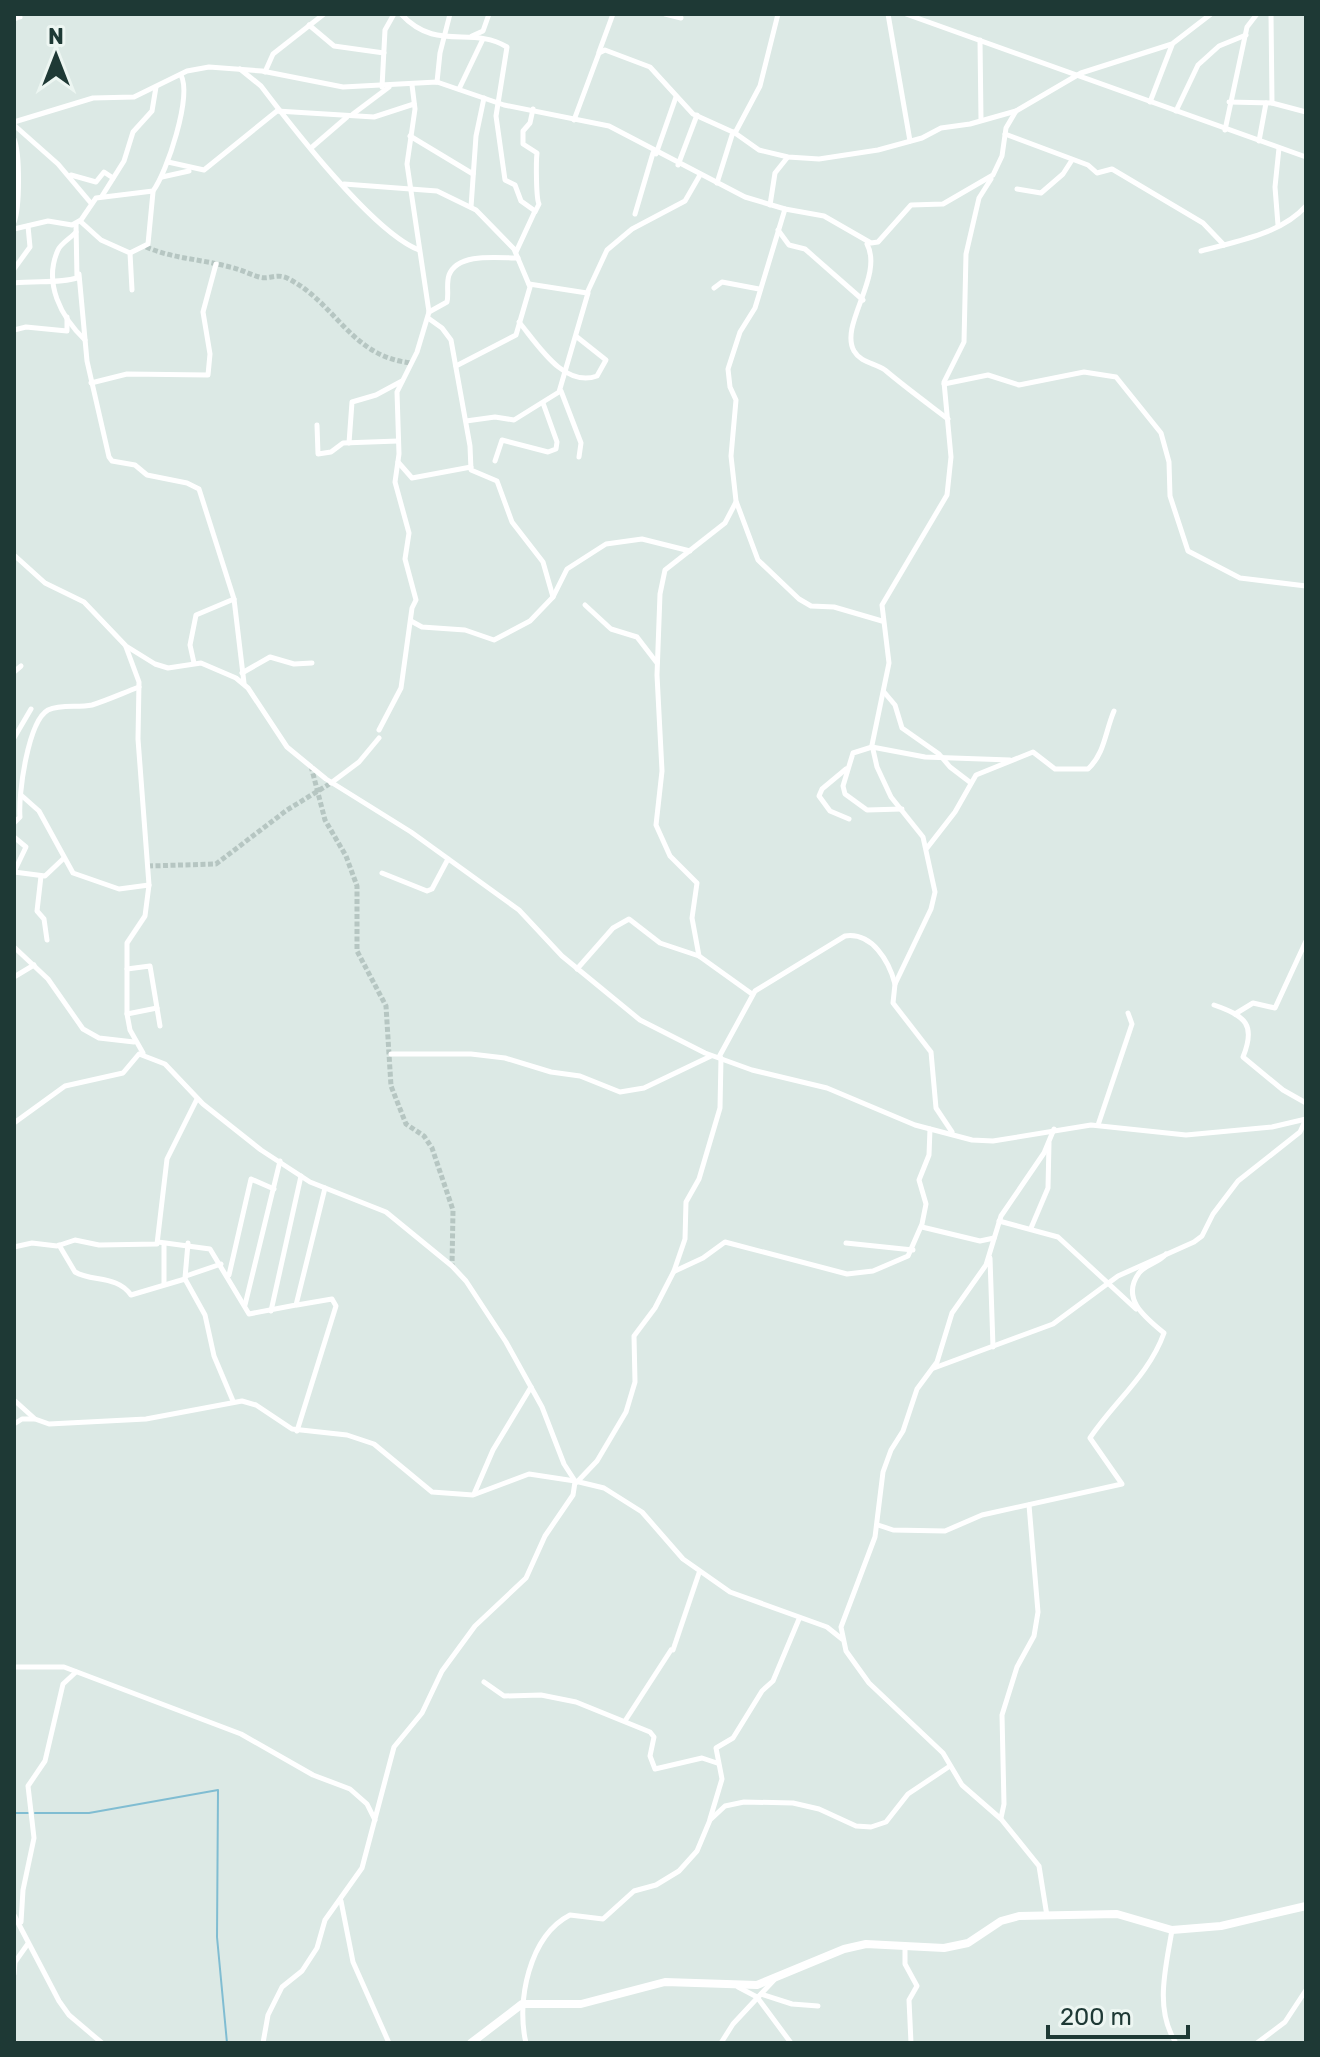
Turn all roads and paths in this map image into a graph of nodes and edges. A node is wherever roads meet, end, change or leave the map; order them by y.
1 (324, 14) edge
2 (394, 14) edge
3 (401, 14) edge
4 (450, 14) edge
5 (489, 14) edge
6 (613, 14) edge
7 (665, 14) edge
8 (778, 14) edge
9 (888, 14) edge
10 (906, 14) edge
11 (1211, 14) edge
12 (1257, 14) edge
13 (1271, 14) edge
14 (681, 18) dead end
15 (309, 25) junction
16 (1246, 35) junction
17 (445, 36) junction
18 (472, 36) junction
19 (483, 39) junction
20 (980, 40) junction
21 (1172, 44) junction
22 (384, 53) junction
23 (599, 53) junction
24 (240, 69) junction
25 (265, 72) junction
26 (181, 75) junction
27 (1076, 76) junction
28 (437, 82) junction
29 (412, 85) junction
30 (390, 86) junction
31 (156, 87) junction
32 (382, 87) junction
33 (459, 89) junction
34 (676, 97) junction
35 (484, 98) junction
36 (1150, 102) junction
37 (1229, 102) junction
38 (415, 103) junction
39 (498, 103) junction
40 (1269, 103) junction
41 (533, 109) junction
42 (280, 111) junction
43 (1016, 111) junction
44 (1176, 111) junction
45 (1306, 112) edge
46 (350, 115) junction
47 (697, 115) junction
48 (574, 120) junction
49 (981, 120) junction
50 (14, 123) edge
51 (1225, 130) junction
52 (734, 133) junction
53 (1005, 134) junction
54 (410, 136) junction
55 (14, 139) edge
56 (910, 141) junction
57 (1259, 141) junction
58 (311, 148) junction
59 (1279, 148) junction
60 (654, 153) junction
61 (788, 157) junction
62 (1306, 157) edge
63 (1072, 160) junction
64 (168, 162) junction
65 (678, 165) junction
66 (198, 170) junction
67 (66, 173) junction
68 (473, 174) junction
69 (700, 175) junction
70 (993, 175) junction
71 (162, 177) junction
72 (113, 178) junction
73 (717, 183) junction
74 (344, 184) junction
75 (1017, 189) dead end
76 (153, 191) junction
77 (413, 191) junction
78 (102, 196) junction
79 (90, 202) junction
80 (770, 205) junction
81 (1306, 206) edge
82 (471, 207) junction
83 (785, 209) junction
84 (535, 212) junction
85 (635, 214) dead end
86 (14, 222) edge
87 (78, 222) junction
88 (1278, 225) junction
89 (28, 226) junction
90 (14, 229) edge
91 (778, 230) junction
92 (76, 232) junction
93 (878, 242) junction
94 (867, 243) junction
95 (1224, 245) junction
96 (419, 250) junction
97 (1201, 251) dead end
98 (130, 253) junction
99 (517, 256) junction
100 (871, 258) junction
101 (216, 264) dead end
102 (14, 269) edge
103 (79, 274) junction
104 (53, 281) junction
105 (14, 283) edge
106 (529, 284) junction
107 (714, 288) dead end
108 (759, 289) junction
109 (132, 290) dead end
110 (588, 292) junction
111 (863, 300) junction
112 (428, 315) junction
113 (67, 316) junction
114 (519, 322) junction
115 (14, 330) edge
116 (577, 337) junction
117 (85, 340) junction
118 (456, 366) junction
119 (565, 373) junction
120 (403, 380) junction
121 (91, 383) junction
122 (944, 384) junction
123 (560, 390) junction
124 (543, 403) junction
125 (948, 419) junction
126 (466, 421) junction
127 (317, 425) dead end
128 (398, 441) junction
129 (349, 443) junction
130 (579, 457) dead end
131 (495, 461) dead end
132 (398, 462) junction
133 (471, 467) junction
134 (736, 501) junction
135 (691, 551) junction
136 (14, 555) edge
137 (1306, 586) edge
138 (553, 597) junction
139 (234, 599) junction
140 (585, 605) dead end
141 (411, 620) junction
142 (882, 621) junction
143 (126, 646) junction
144 (194, 663) junction
145 (312, 663) dead end
146 (658, 664) junction
147 (21, 666) dead end
148 (14, 672) edge
149 (242, 673) junction
150 (245, 684) junction
151 (139, 687) junction
152 (883, 691) junction
153 (31, 709) dead end
154 (1114, 711) dead end
155 (379, 730) dead end
156 (14, 738) edge
157 (379, 738) dead end
158 (872, 747) junction
159 (942, 756) junction
160 (1011, 760) junction
161 (847, 768) junction
162 (331, 783) junction
163 (971, 783) junction
164 (20, 794) junction
165 (902, 809) junction
166 (849, 819) dead end
167 (14, 823) edge
168 (14, 837) edge
169 (926, 849) junction
170 (63, 859) junction
171 (448, 859) junction
172 (14, 872) edge
173 (382, 873) dead end
174 (41, 876) junction
175 (149, 885) junction
176 (47, 940) dead end
177 (1306, 941) edge
178 (14, 947) edge
179 (699, 956) junction
180 (34, 965) junction
181 (127, 969) junction
182 (577, 969) junction
183 (14, 977) edge
184 (895, 984) junction
185 (752, 994) junction
186 (1214, 1005) dead end
187 (157, 1008) junction
188 (1128, 1013) dead end
189 (127, 1014) junction
190 (1235, 1014) junction
191 (160, 1026) dead end
192 (135, 1042) junction
193 (143, 1053) junction
194 (391, 1054) dead end
195 (717, 1057) junction
196 (197, 1099) junction
197 (1306, 1103) edge
198 (1306, 1119) edge
199 (14, 1123) edge
200 (1098, 1125) junction
201 (1305, 1128) edge
202 (930, 1129) junction
203 (1054, 1129) junction
204 (953, 1132) junction
205 (1049, 1142) junction
206 (280, 1161) junction
207 (301, 1176) junction
208 (325, 1188) junction
209 (274, 1189) junction
210 (999, 1221) junction
211 (922, 1227) junction
212 (1031, 1228) junction
213 (995, 1237) junction
214 (161, 1243) junction
215 (188, 1243) junction
216 (846, 1243) dead end
217 (59, 1245) junction
218 (14, 1247) edge
219 (913, 1250) junction
220 (1166, 1254) junction
221 (990, 1257) junction
222 (221, 1264) junction
223 (674, 1271) junction
224 (228, 1276) junction
225 (186, 1277) junction
226 (1108, 1283) junction
227 (164, 1284) junction
228 (296, 1305) junction
229 (245, 1306) junction
230 (271, 1311) junction
231 (1137, 1311) junction
232 (995, 1337) junction
233 (1001, 1345) junction
234 (993, 1348) junction
235 (933, 1369) junction
236 (531, 1387) junction
237 (14, 1400) edge
238 (233, 1401) junction
239 (35, 1419) junction
240 (14, 1424) edge
241 (297, 1431) junction
242 (576, 1481) junction
243 (473, 1495) junction
244 (1029, 1505) junction
245 (878, 1525) junction
246 (699, 1572) junction
247 (799, 1619) junction
248 (842, 1639) junction
249 (14, 1667) edge
250 (77, 1671) junction
251 (484, 1682) dead end
252 (625, 1721) junction
253 (717, 1763) junction
254 (950, 1766) junction
255 (1001, 1819) junction
256 (710, 1820) junction
257 (376, 1823) junction
258 (341, 1898) junction
259 (1306, 1906) edge
260 (14, 1915) edge
261 (1047, 1916) junction
262 (21, 1922) junction
263 (1172, 1930) junction
264 (27, 1944) junction
265 (905, 1945) junction
266 (14, 1974) edge
267 (775, 1978) junction
268 (736, 1986) junction
269 (1306, 1990) edge
270 (759, 1996) junction
271 (522, 2004) junction
272 (818, 2006) dead end
273 (102, 2043) edge
274 (263, 2043) edge
275 (389, 2043) edge
276 (471, 2043) edge
277 (526, 2043) edge
278 (721, 2043) edge
279 (791, 2043) edge
280 (911, 2043) edge
281 (1176, 2043) edge
282 (1257, 2043) edge

1 - 15 street
2 - 22 street
3 - 17 street
4 - 17 street
5 - 18 street
6 - 23 street
7 - 14 street
8 - 52 street
9 - 56 street
10 - 20 street
11 - 21 street
12 - 16 street
13 - 40 street
15 - 22 street
15 - 25 street
16 - 37 street
16 - 44 street
17 - 18 street
17 - 28 street
18 - 19 street
19 - 33 street
19 - 39 street
20 - 27 street
20 - 49 street
21 - 27 street
21 - 36 street
22 - 32 street
23 - 34 street
23 - 48 street
24 - 25 street
24 - 26 street
24 - 42 street
25 - 32 street
26 - 31 street
26 - 64 street
27 - 36 street
27 - 43 street
28 - 29 street
28 - 33 street
29 - 30 street
29 - 38 street
30 - 32 street
30 - 46 street
31 - 50 street
31 - 72 street
33 - 35 street
34 - 47 street
34 - 60 street
35 - 39 street
35 - 68 street
36 - 44 street
37 - 40 street
37 - 51 street
38 - 46 street
38 - 54 street
39 - 41 street
39 - 84 street
40 - 45 street
40 - 57 street
41 - 48 street
41 - 84 street
42 - 46 street
42 - 58 street
42 - 66 street
43 - 49 street
43 - 53 street
44 - 51 street
46 - 58 street
47 - 52 street
47 - 65 street
48 - 60 street
49 - 56 street
50 - 67 street
51 - 57 street
52 - 61 street
52 - 73 street
53 - 63 street
53 - 70 street
54 - 68 street
54 - 77 street
55 - 86 street
56 - 61 street
57 - 59 street
58 - 74 street
59 - 62 street
59 - 88 street
60 - 65 street
60 - 85 street
61 - 80 street
63 - 75 street
63 - 95 street
64 - 66 street
64 - 71 street
65 - 69 street
66 - 71 street
67 - 72 street
67 - 79 street
68 - 82 street
69 - 73 street
69 - 110 street
70 - 93 street
70 - 122 street
71 - 76 street
72 - 78 street
73 - 80 street
74 - 77 street
74 - 96 street
76 - 78 street
76 - 98 street
77 - 82 street
77 - 96 street
78 - 79 street
79 - 87 street
80 - 83 street
81 - 88 street
82 - 99 street
83 - 91 street
83 - 94 street
84 - 99 street
87 - 89 street
87 - 92 street
87 - 98 street
88 - 95 street
89 - 90 street
89 - 102 street
91 - 108 street
91 - 111 street
92 - 103 street
92 - 104 street
93 - 94 street
93 - 100 street
94 - 100 street
95 - 97 street
96 - 112 street
98 - 109 street
99 - 106 street
99 - 112 street
100 - 111 street
101 - 121 street
103 - 104 street
103 - 117 street
104 - 105 street
104 - 113 street
106 - 110 street
106 - 114 street
107 - 108 street
108 - 134 street
110 - 116 street
111 - 125 street
112 - 118 street
112 - 120 street
113 - 115 street
113 - 117 street
114 - 118 street
114 - 119 street
116 - 119 street
116 - 119 street
117 - 121 street
118 - 126 street
119 - 123 street
120 - 128 street
120 - 129 street
121 - 139 street
122 - 125 street
122 - 137 street
123 - 124 street
123 - 130 street
124 - 126 street
124 - 131 street
125 - 142 street
126 - 133 street
127 - 129 street
128 - 129 street
128 - 132 street
132 - 133 street
132 - 141 street
133 - 138 street
134 - 135 street
134 - 142 street
135 - 138 street
135 - 146 street
136 - 143 street
138 - 141 street
139 - 144 street
139 - 149 street
140 - 146 street
141 - 155 street
142 - 152 street
143 - 144 street
143 - 151 street
144 - 150 street
145 - 149 street
146 - 179 street
147 - 148 street
149 - 150 street
150 - 162 street
151 - 164 street
151 - 175 street
152 - 158 street
152 - 159 street
153 - 156 street
154 - 160 street
157 - 162 street
158 - 159 street
158 - 161 street
158 - 165 street
159 - 160 street
159 - 163 street
160 - 163 street
161 - 165 street
161 - 166 street
162 - 171 street
163 - 169 street
164 - 167 street
164 - 170 street
165 - 169 street
168 - 172 street
169 - 184 street
170 - 174 street
170 - 175 street
171 - 173 street
171 - 182 street
172 - 174 street
174 - 176 street
175 - 181 street
177 - 190 street
178 - 180 street
179 - 182 street
179 - 185 street
180 - 183 street
180 - 192 street
181 - 187 street
181 - 189 street
182 - 195 street
184 - 185 street
184 - 204 street
185 - 195 street
186 - 190 street
187 - 189 street
187 - 191 street
188 - 200 street
189 - 192 street
190 - 197 street
192 - 193 street
193 - 196 street
193 - 199 street
194 - 195 street
195 - 202 street
195 - 223 street
196 - 206 street
196 - 214 street
198 - 200 street
198 - 201 street
200 - 203 street
201 - 220 street
202 - 204 street
202 - 211 street
203 - 204 street
203 - 205 street
205 - 210 street
205 - 212 street
206 - 207 street
206 - 209 street
207 - 208 street
207 - 230 street
208 - 228 street
208 - 236 street
209 - 224 street
209 - 229 street
210 - 212 street
210 - 213 street
211 - 213 street
211 - 219 street
212 - 226 street
213 - 221 street
214 - 215 street
214 - 217 street
214 - 227 street
215 - 222 street
215 - 225 street
216 - 219 street
217 - 218 street
217 - 227 street
219 - 223 street
220 - 226 street
220 - 231 street
221 - 232 street
221 - 235 street
222 - 224 street
222 - 225 street
223 - 242 street
224 - 229 street
225 - 227 street
225 - 238 street
226 - 231 street
226 - 233 street
228 - 230 street
228 - 241 street
229 - 230 street
231 - 244 street
232 - 233 street
232 - 234 street
233 - 234 street
234 - 235 street
235 - 245 street
236 - 242 street
236 - 243 street
237 - 239 street
238 - 239 street
238 - 241 street
239 - 240 street
241 - 243 street
242 - 243 street
242 - 246 street
242 - 257 street
244 - 245 street
244 - 255 street
245 - 248 street
246 - 247 street
246 - 252 street
247 - 248 street
247 - 253 street
248 - 254 street
249 - 250 street
250 - 257 street
250 - 262 street
251 - 252 street
252 - 253 street
253 - 256 street
254 - 255 street
254 - 256 street
255 - 261 street
256 - 271 street
257 - 258 street
258 - 274 street
258 - 275 street
259 - 263 street
260 - 262 street
261 - 263 street
261 - 265 street
262 - 264 street
263 - 281 street
264 - 266 street
264 - 273 street
265 - 267 street
265 - 280 street
267 - 268 street
267 - 270 street
268 - 270 street
268 - 271 street
269 - 282 street
270 - 272 street
270 - 278 street
270 - 279 street
271 - 276 street
271 - 277 street

